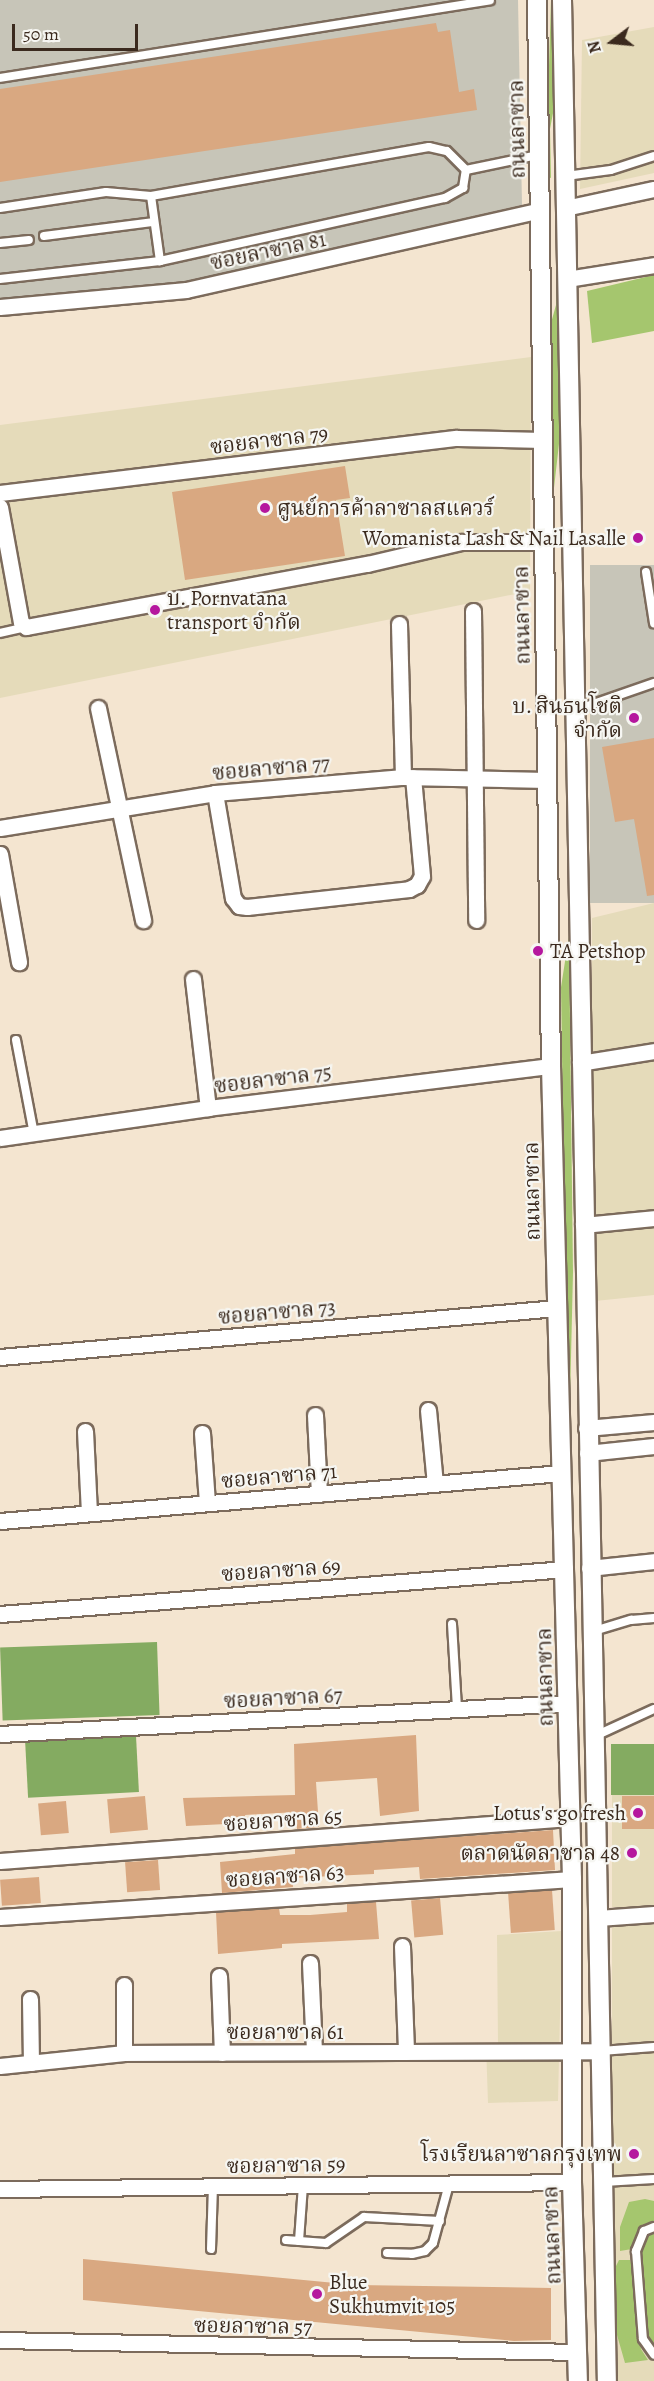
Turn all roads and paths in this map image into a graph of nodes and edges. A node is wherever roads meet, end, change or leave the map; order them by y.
1 (490, 0) edge
2 (537, 0) edge
3 (562, 0) edge
4 (0, 78) edge
5 (564, 114) junction
6 (540, 155) junction
7 (654, 156) edge
8 (466, 170) junction
9 (565, 176) junction
10 (540, 187) junction
11 (654, 189) edge
12 (151, 196) junction
13 (0, 208) edge
14 (565, 208) junction
15 (541, 210) junction
16 (154, 222) junction
17 (44, 236) dead end
18 (29, 240) dead end
19 (0, 243) edge
20 (567, 253) junction
21 (160, 261) junction
22 (654, 265) edge
23 (0, 279) edge
24 (567, 279) junction
25 (0, 307) edge
26 (542, 309) junction
27 (543, 440) junction
28 (570, 442) junction
29 (0, 493) edge
30 (0, 507) edge
31 (544, 542) junction
32 (6, 572) edge
33 (646, 572) dead end
34 (473, 611) dead end
35 (654, 623) edge
36 (399, 624) dead end
37 (26, 627) junction
38 (0, 633) edge
39 (546, 675) junction
40 (654, 683) edge
41 (98, 708) dead end
42 (574, 710) junction
43 (575, 739) junction
44 (408, 777) junction
45 (473, 777) junction
46 (547, 780) junction
47 (215, 793) junction
48 (120, 808) junction
49 (0, 828) edge
50 (0, 854) edge
51 (143, 920) dead end
52 (476, 920) dead end
53 (550, 957) junction
54 (19, 962) dead end
55 (193, 979) dead end
56 (16, 1040) dead end
57 (654, 1051) edge
58 (580, 1063) junction
59 (551, 1066) junction
60 (208, 1108) junction
61 (34, 1134) junction
62 (0, 1138) edge
63 (654, 1218) edge
64 (583, 1225) junction
65 (584, 1289) junction
66 (557, 1308) junction
67 (0, 1357) edge
68 (559, 1398) junction
69 (428, 1410) dead end
70 (315, 1415) dead end
71 (559, 1421) junction
72 (654, 1422) edge
73 (85, 1431) dead end
74 (202, 1433) dead end
75 (586, 1440) junction
76 (654, 1446) edge
77 (561, 1473) junction
78 (435, 1484) junction
79 (319, 1494) junction
80 (207, 1503) junction
81 (89, 1514) junction
82 (0, 1521) edge
83 (564, 1542) junction
84 (654, 1561) edge
85 (589, 1568) junction
86 (565, 1569) junction
87 (0, 1614) edge
88 (654, 1618) edge
89 (452, 1624) dead end
90 (590, 1632) junction
91 (568, 1696) junction
92 (457, 1709) junction
93 (654, 1709) edge
94 (0, 1734) edge
95 (594, 1736) junction
96 (569, 1818) junction
97 (0, 1861) edge
98 (572, 1879) junction
99 (654, 1914) edge
100 (0, 1917) edge
101 (598, 1918) junction
102 (402, 1946) dead end
103 (310, 1963) dead end
104 (219, 1976) dead end
105 (124, 1984) dead end
106 (30, 1999) dead end
107 (654, 2047) edge
108 (601, 2050) junction
109 (571, 2051) junction
110 (314, 2052) junction
111 (406, 2052) junction
112 (222, 2053) junction
113 (124, 2054) junction
114 (31, 2063) junction
115 (0, 2066) edge
116 (654, 2179) edge
117 (572, 2182) junction
118 (604, 2182) junction
119 (449, 2184) junction
120 (303, 2186) junction
121 (213, 2187) junction
122 (0, 2189) edge
123 (440, 2221) junction
124 (654, 2227) edge
125 (286, 2240) dead end
126 (299, 2241) junction
127 (211, 2249) dead end
128 (387, 2253) dead end
129 (0, 2340) edge
130 (578, 2352) junction
131 (654, 2355) edge
132 (578, 2381) edge
133 (607, 2381) edge

1 - 4 lane
2 - 6 street, ถนนลาซาล
3 - 5 street
5 - 9 street
5 - 10 street
6 - 8 lane
6 - 10 street, ถนนลาซาล
7 - 9 lane
8 - 12 lane
8 - 21 lane
9 - 14 street
10 - 15 street, ถนนลาซาล
11 - 14 street
12 - 13 lane
12 - 16 lane
14 - 15 street
14 - 20 street
15 - 25 street, ซอยลาซาล 81
15 - 26 street, ถนนลาซาล
16 - 17 lane
16 - 21 lane
18 - 19 lane
20 - 24 street
20 - 26 street
21 - 23 lane
22 - 24 street
24 - 28 street
26 - 27 street, ถนนลาซาล
27 - 29 street, ซอยลาซาล 79
27 - 31 street, ถนนลาซาล
28 - 39 street
28 - 42 street
30 - 32 street
31 - 37 street
31 - 39 street, ถนนลาซาล
32 - 37 street
33 - 35 lane
34 - 45 street
36 - 44 street
37 - 38 lane
39 - 46 street, ถนนลาซาล
40 - 42 lane
41 - 48 street
42 - 43 street
43 - 53 street
43 - 58 street
44 - 45 street, ซอยลาซาล 77
44 - 47 street, ซอยลาซาล 77
44 - 47 street
45 - 46 street, ซอยลาซาล 77
45 - 52 street
46 - 53 street, ถนนลาซาล
47 - 48 street, ซอยลาซาล 77
48 - 49 street, ซอยลาซาล 77
48 - 51 street
50 - 54 street
53 - 59 street, ถนนลาซาล
55 - 60 street
56 - 61 lane
57 - 58 street
58 - 64 street
59 - 60 street, ซอยลาซาล 75
59 - 66 street, ถนนลาซาล
60 - 61 street, ซอยลาซาล 75
61 - 62 street, ซอยลาซาล 75
63 - 64 street
64 - 65 street
65 - 68 street
65 - 75 street
66 - 67 street, ซอยลาซาล 73
66 - 68 street, ถนนลาซาล
68 - 71 street, ถนนลาซาล
69 - 78 street
70 - 79 street
71 - 75 street
71 - 77 street, ถนนลาซาล
72 - 75 street
73 - 81 street
74 - 80 street
75 - 76 street
75 - 83 street
75 - 85 street
77 - 78 street, ซอยลาซาล 71
77 - 83 street, ถนนลาซาล
78 - 79 street, ซอยลาซาล 71
79 - 80 street, ซอยลาซาล 71
80 - 81 street, ซอยลาซาล 71
81 - 82 street, ซอยลาซาล 71
83 - 86 street, ถนนลาซาล
84 - 85 street
85 - 90 street
85 - 91 street
86 - 87 street, ซอยลาซาล 69
86 - 91 street, ถนนลาซาล
88 - 90 lane
89 - 92 lane
90 - 95 street
91 - 92 street, ซอยลาซาล 67
91 - 96 street, ถนนลาซาล
92 - 94 street, ซอยลาซาล 67
93 - 95 lane
95 - 101 street
96 - 97 street, ซอยลาซาล 65
96 - 98 street, ถนนลาซาล
98 - 100 street, ซอยลาซาล 63
98 - 109 street, ถนนลาซาล
99 - 101 street
101 - 108 street
102 - 111 street
103 - 110 street
104 - 112 street
105 - 113 street
106 - 114 street
107 - 108 lane
108 - 109 street, ซอยลาซาล 61
108 - 118 street
109 - 111 street, ซอยลาซาล 61
109 - 117 street, ถนนลาซาล
110 - 111 street, ซอยลาซาล 61
110 - 112 street, ซอยลาซาล 61
112 - 113 street, ซอยลาซาล 61
113 - 114 street, ซอยลาซาล 61
114 - 115 street, ซอยลาซาล 61
116 - 118 lane
117 - 118 street
117 - 119 street, ซอยลาซาล 59
117 - 130 street, ถนนลาซาล
118 - 133 street
119 - 120 street, ซอยลาซาล 59
119 - 123 lane
120 - 121 street, ซอยลาซาล 59
120 - 126 lane
121 - 122 street, ซอยลาซาล 59
121 - 127 lane
123 - 126 lane
123 - 128 lane
124 - 131 lane
125 - 126 lane
129 - 130 street, ซอยลาซาล 57
130 - 132 street, ถนนลาซาล

